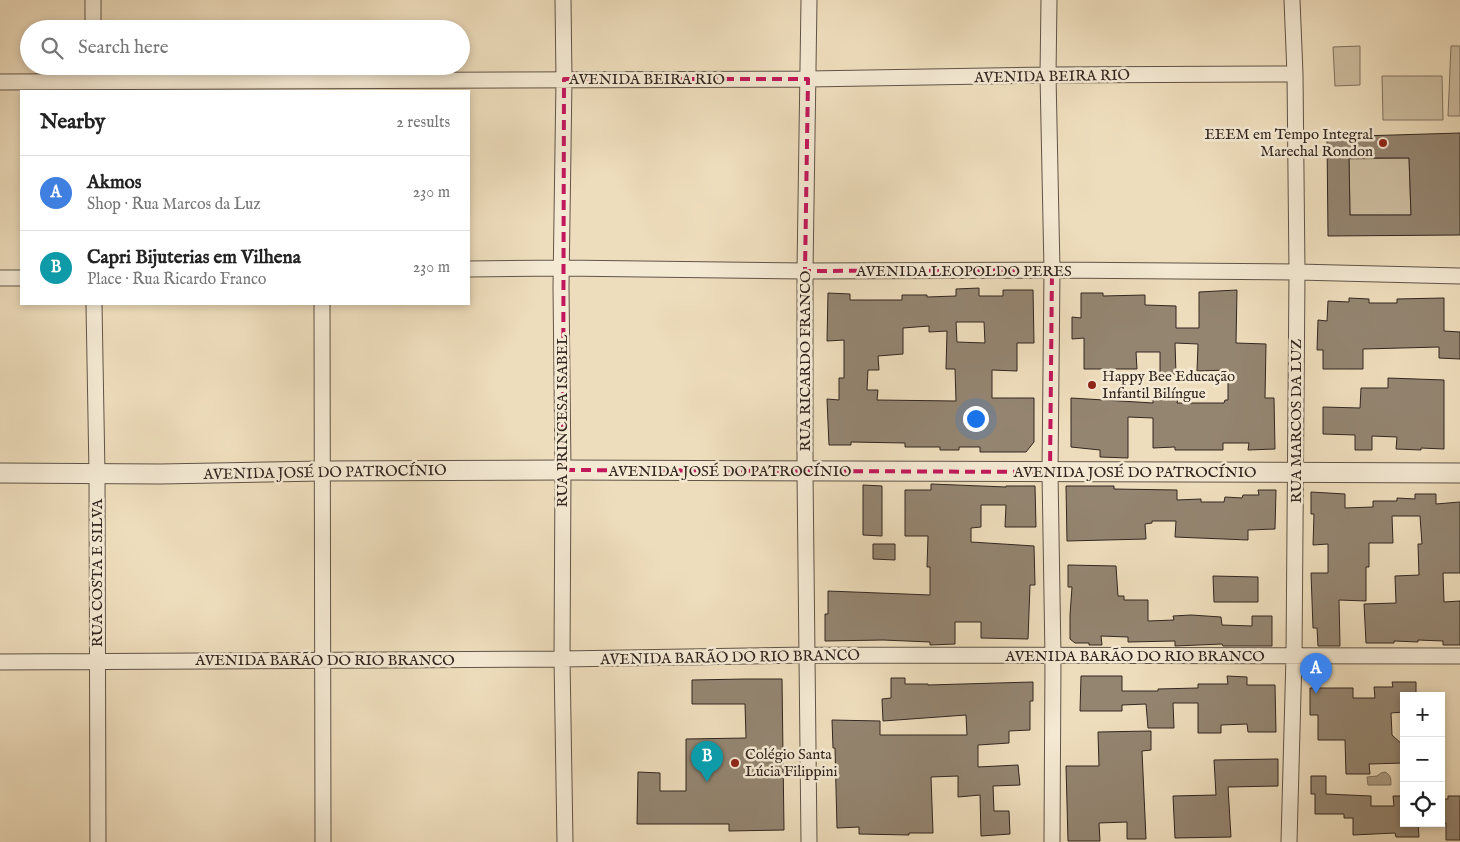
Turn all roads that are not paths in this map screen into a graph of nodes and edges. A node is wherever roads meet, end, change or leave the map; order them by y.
1 (93, 0) edge
2 (563, 0) edge
3 (809, 0) edge
4 (1049, 0) edge
5 (1292, 0) edge
6 (93, 20) edge
7 (1295, 74) junction
8 (1048, 75) junction
9 (808, 79) junction
10 (93, 80) edge
11 (564, 80) junction
12 (0, 82) edge
13 (319, 86) edge
14 (562, 268) junction
15 (470, 269) edge
16 (1052, 270) junction
17 (805, 271) junction
18 (1297, 272) junction
19 (1460, 276) edge
20 (0, 278) edge
21 (20, 278) edge
22 (94, 305) edge
23 (322, 305) edge
24 (563, 470) junction
25 (322, 471) junction
26 (805, 472) junction
27 (1050, 472) junction
28 (0, 473) edge
29 (1296, 473) junction
30 (1460, 473) edge
31 (97, 474) junction
32 (808, 655) junction
33 (1053, 656) junction
34 (1294, 656) junction
35 (1460, 656) edge
36 (562, 659) junction
37 (322, 660) junction
38 (98, 661) junction
39 (0, 662) edge
40 (98, 842) edge
41 (324, 842) edge
42 (565, 842) edge
43 (809, 842) edge
44 (1052, 842) edge
45 (1289, 842) edge

1 - 6 street
2 - 11 street, RUA PRINCESA ISABEL
3 - 9 street, RUA RICARDO FRANCO
4 - 8 street
5 - 7 street, RUA MARCOS DA LUZ
7 - 8 street, AVENIDA BEIRA RIO
7 - 18 street, RUA MARCOS DA LUZ
8 - 9 street, AVENIDA BEIRA RIO
8 - 16 street
9 - 11 street, AVENIDA BEIRA RIO
9 - 17 street, RUA RICARDO FRANCO
10 - 12 street, AVENIDA BEIRA RIO
10 - 13 street, AVENIDA BEIRA RIO
11 - 13 street, AVENIDA BEIRA RIO
11 - 14 street, RUA PRINCESA ISABEL
14 - 15 street, AVENIDA LEOPOLDO PERES
14 - 17 street, AVENIDA LEOPOLDO PERES
14 - 24 street, RUA PRINCESA ISABEL
16 - 17 street, AVENIDA LEOPOLDO PERES
16 - 18 street, AVENIDA LEOPOLDO PERES
16 - 27 street
17 - 26 street, RUA RICARDO FRANCO
18 - 19 street, AVENIDA LEOPOLDO PERES
18 - 29 street, RUA MARCOS DA LUZ
20 - 21 street
22 - 31 street, RUA COSTA E SILVA
23 - 25 street
24 - 25 street, AVENIDA JOSÉ DO PATROCÍNIO
24 - 26 street, AVENIDA JOSÉ DO PATROCÍNIO
24 - 36 street, RUA PRINCESA ISABEL
25 - 31 street, AVENIDA JOSÉ DO PATROCÍNIO
25 - 37 street
26 - 27 street, AVENIDA JOSÉ DO PATROCÍNIO
26 - 32 street, RUA RICARDO FRANCO
27 - 29 street, AVENIDA JOSÉ DO PATROCÍNIO
27 - 33 street
28 - 31 street, AVENIDA JOSÉ DO PATROCÍNIO
29 - 30 street, AVENIDA JOSÉ DO PATROCÍNIO
29 - 34 street, RUA MARCOS DA LUZ
31 - 38 street, RUA COSTA E SILVA
32 - 33 street, AVENIDA BARÃO DO RIO BRANCO
32 - 36 street, AVENIDA BARÃO DO RIO BRANCO
32 - 43 street, RUA RICARDO FRANCO
33 - 34 street, AVENIDA BARÃO DO RIO BRANCO
33 - 44 street
34 - 35 street, AVENIDA BARÃO DO RIO BRANCO
34 - 45 street, RUA MARCOS DA LUZ
36 - 37 street, AVENIDA BARÃO DO RIO BRANCO
36 - 42 street, RUA PRINCESA ISABEL
37 - 38 street, AVENIDA BARÃO DO RIO BRANCO
37 - 41 street
38 - 39 street, AVENIDA BARÃO DO RIO BRANCO
38 - 40 street, RUA COSTA E SILVA

